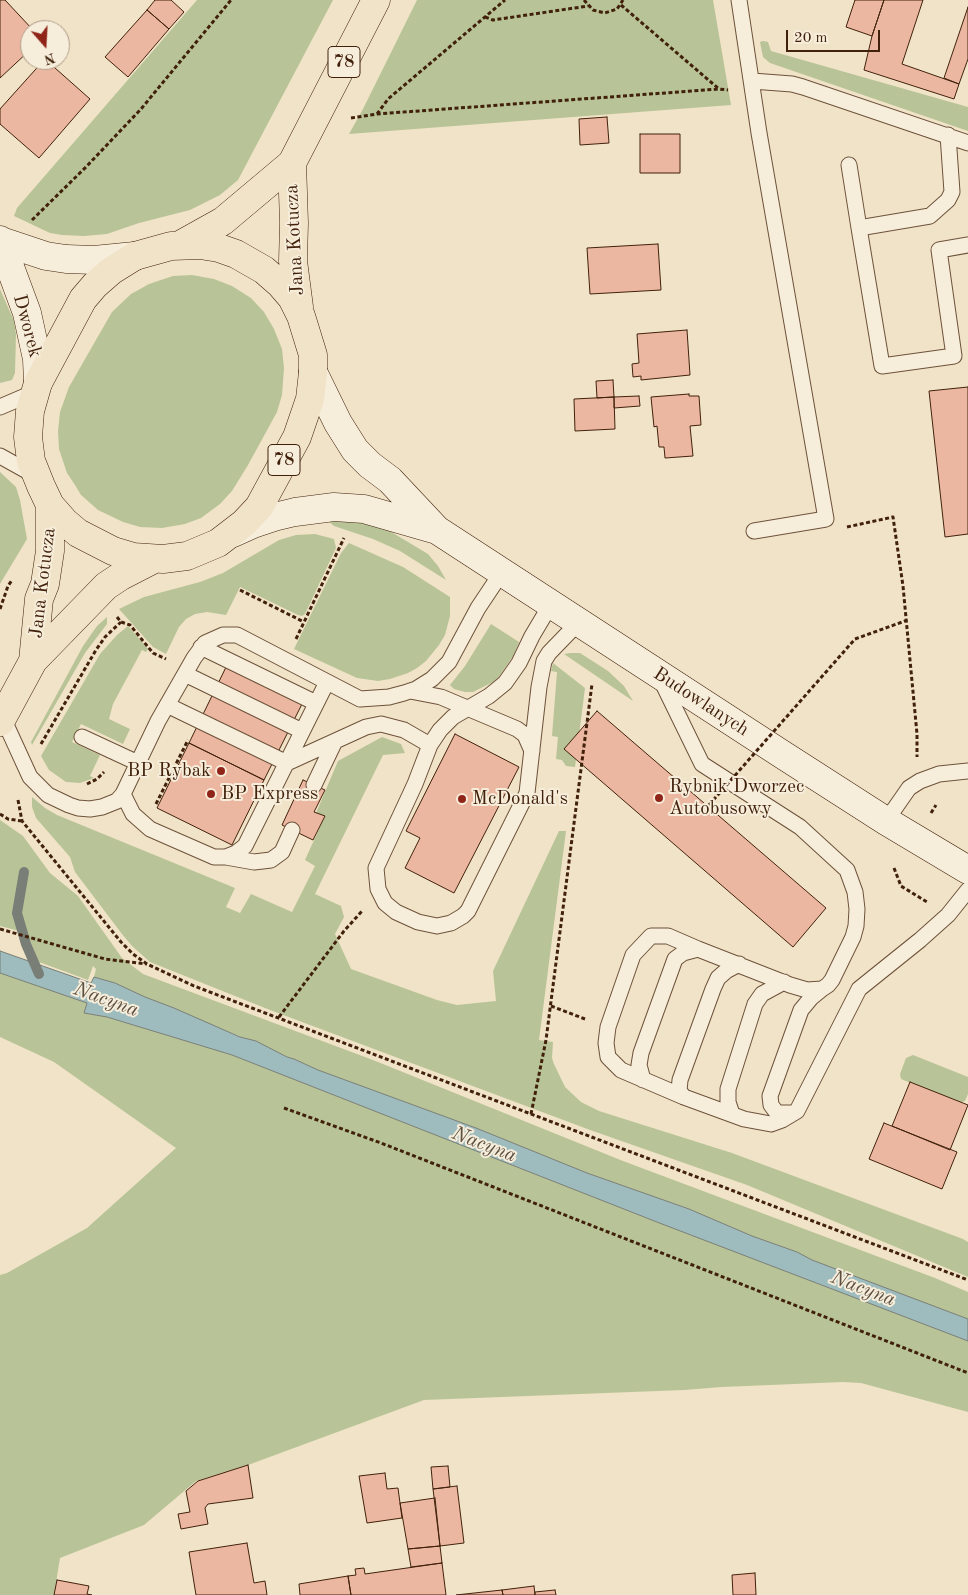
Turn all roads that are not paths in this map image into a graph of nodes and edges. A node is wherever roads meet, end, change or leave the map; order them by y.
1 (376, 0) edge
2 (739, 0) edge
3 (752, 81) junction
4 (948, 136) junction
5 (968, 143) edge
6 (292, 163) junction
7 (849, 165) dead end
8 (859, 228) junction
9 (0, 241) edge
10 (179, 245) junction
11 (968, 245) edge
12 (135, 256) junction
13 (301, 316) junction
14 (313, 372) junction
15 (37, 388) junction
16 (0, 407) edge
17 (0, 456) edge
18 (37, 477) junction
19 (50, 505) junction
20 (437, 530) junction
21 (754, 532) dead end
22 (229, 535) junction
23 (154, 559) junction
24 (502, 572) junction
25 (552, 604) junction
26 (579, 622) junction
27 (201, 647) junction
28 (34, 660) junction
29 (185, 674) junction
30 (658, 674) junction
31 (327, 682) junction
32 (410, 691) junction
33 (316, 703) junction
34 (167, 705) junction
35 (468, 708) junction
36 (1, 720) edge
37 (302, 731) junction
38 (82, 737) dead end
39 (335, 741) junction
40 (430, 746) junction
41 (532, 752) junction
42 (138, 763) junction
43 (287, 763) junction
44 (968, 770) edge
45 (314, 785) dead end
46 (123, 794) junction
47 (886, 821) junction
48 (292, 830) dead end
49 (226, 857) junction
50 (968, 870) edge
51 (968, 890) edge
52 (698, 949) junction
53 (739, 964) junction
54 (784, 982) junction
55 (822, 989) junction
56 (643, 1080) junction
57 (684, 1096) junction
58 (792, 1113) junction
59 (732, 1114) junction

1 - 6 main road, Jana Kotucza / 78
2 - 3 lane
3 - 4 lane
3 - 21 lane
4 - 5 lane
4 - 8 lane
6 - 10 main road, Jana Kotucza / 78
6 - 13 main road, Jana Kotucza / 78
7 - 8 lane
8 - 11 lane
9 - 12 street, Dworek
9 - 15 street, Dworek
10 - 12 main road, 78
10 - 13 main road, 78
12 - 15 main road, 78
13 - 14 main road, 78
14 - 20 street, Budowlanych
14 - 22 main road, 78
15 - 16 lane
15 - 18 main road, 78
17 - 18 lane
18 - 19 main road, 78
19 - 23 main road, 78
19 - 28 main road, Jana Kotucza / 78
20 - 22 street, Budowlanych
20 - 24 street, Budowlanych
22 - 23 main road, 78
23 - 28 main road, Jana Kotucza / 78
24 - 25 street, Budowlanych
24 - 32 lane
25 - 26 street, Budowlanych
25 - 35 lane
26 - 30 street, Budowlanych
26 - 41 lane
27 - 29 lane
27 - 31 lane
27 - 33 lane
28 - 36 main road, Jana Kotucza / 78
29 - 34 lane
29 - 37 lane
30 - 47 street, Budowlanych
30 - 55 lane
31 - 32 lane
31 - 33 lane
32 - 35 lane
33 - 37 lane
34 - 42 lane
34 - 43 lane
35 - 40 lane
35 - 41 lane
36 - 46 lane
37 - 43 lane
38 - 42 lane
39 - 40 lane
39 - 43 lane
39 - 45 lane
40 - 41 lane
42 - 46 lane
43 - 49 lane
44 - 47 lane
46 - 49 lane
47 - 50 street, Budowlanych
48 - 49 lane
51 - 58 lane
52 - 53 lane
52 - 56 lane
52 - 56 lane
53 - 54 lane
53 - 57 lane
54 - 55 lane
54 - 59 lane
55 - 58 lane
56 - 57 lane
57 - 59 lane
58 - 59 lane

